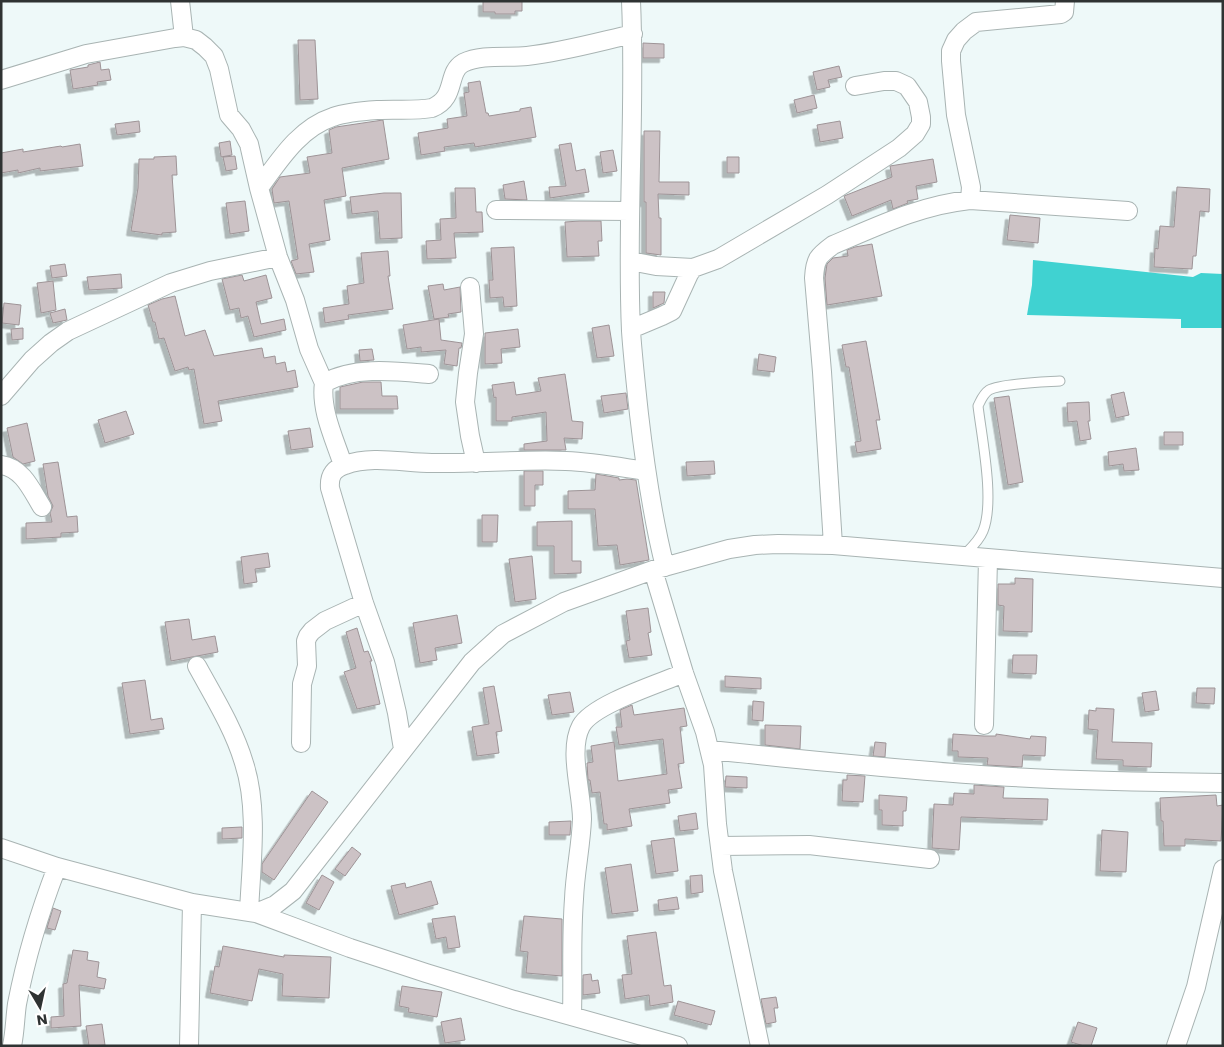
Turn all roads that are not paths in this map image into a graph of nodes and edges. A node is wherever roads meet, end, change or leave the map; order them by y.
1 (180, 1) edge
2 (631, 1) edge
3 (1065, 1) edge
4 (632, 34) junction
5 (184, 37) junction
6 (1, 80) edge
7 (855, 86) dead end
8 (259, 188) junction
9 (970, 200) junction
10 (496, 210) dead end
11 (630, 211) junction
12 (1128, 211) dead end
13 (278, 257) junction
14 (630, 261) junction
15 (693, 268) junction
16 (470, 287) dead end
17 (631, 329) junction
18 (429, 374) dead end
19 (1060, 381) dead end
20 (324, 383) junction
21 (1, 396) edge
22 (476, 463) junction
23 (1, 465) edge
24 (343, 466) junction
25 (646, 471) junction
26 (42, 507) dead end
27 (833, 545) junction
28 (962, 557) junction
29 (988, 559) junction
30 (659, 568) junction
31 (1223, 578) edge
32 (364, 603) junction
33 (197, 666) dead end
34 (684, 673) junction
35 (984, 725) dead end
36 (301, 743) dead end
37 (403, 749) junction
38 (710, 750) junction
39 (1223, 783) edge
40 (720, 846) junction
41 (1, 848) edge
42 (930, 859) dead end
43 (57, 867) junction
44 (1223, 869) edge
45 (192, 903) junction
46 (253, 913) junction
47 (572, 1016) junction
48 (12, 1046) edge
49 (190, 1046) edge
50 (678, 1046) edge
51 (760, 1046) edge
52 (1176, 1046) edge

1 - 5 street
2 - 4 street
3 - 9 street
4 - 8 street
4 - 11 street
5 - 6 street
5 - 8 street
7 - 15 street
8 - 13 street
9 - 12 street
9 - 27 street
10 - 11 street
11 - 14 street
13 - 20 street
13 - 21 street
14 - 15 street
14 - 17 street
15 - 17 street
16 - 22 street
17 - 25 street
18 - 20 street
19 - 28 lane
20 - 24 street
22 - 24 street
22 - 25 street
23 - 26 street
24 - 32 street
25 - 30 street
27 - 28 street
27 - 30 street
28 - 29 street
29 - 31 street
29 - 35 street
30 - 34 street
30 - 37 street
32 - 36 street
32 - 37 street
33 - 46 street
34 - 38 street
34 - 47 street
37 - 46 street
38 - 39 street
38 - 40 street
40 - 42 street
40 - 51 street
41 - 43 street
43 - 45 street
43 - 48 street
44 - 52 street
45 - 46 street
45 - 49 street
46 - 47 street
47 - 50 street

